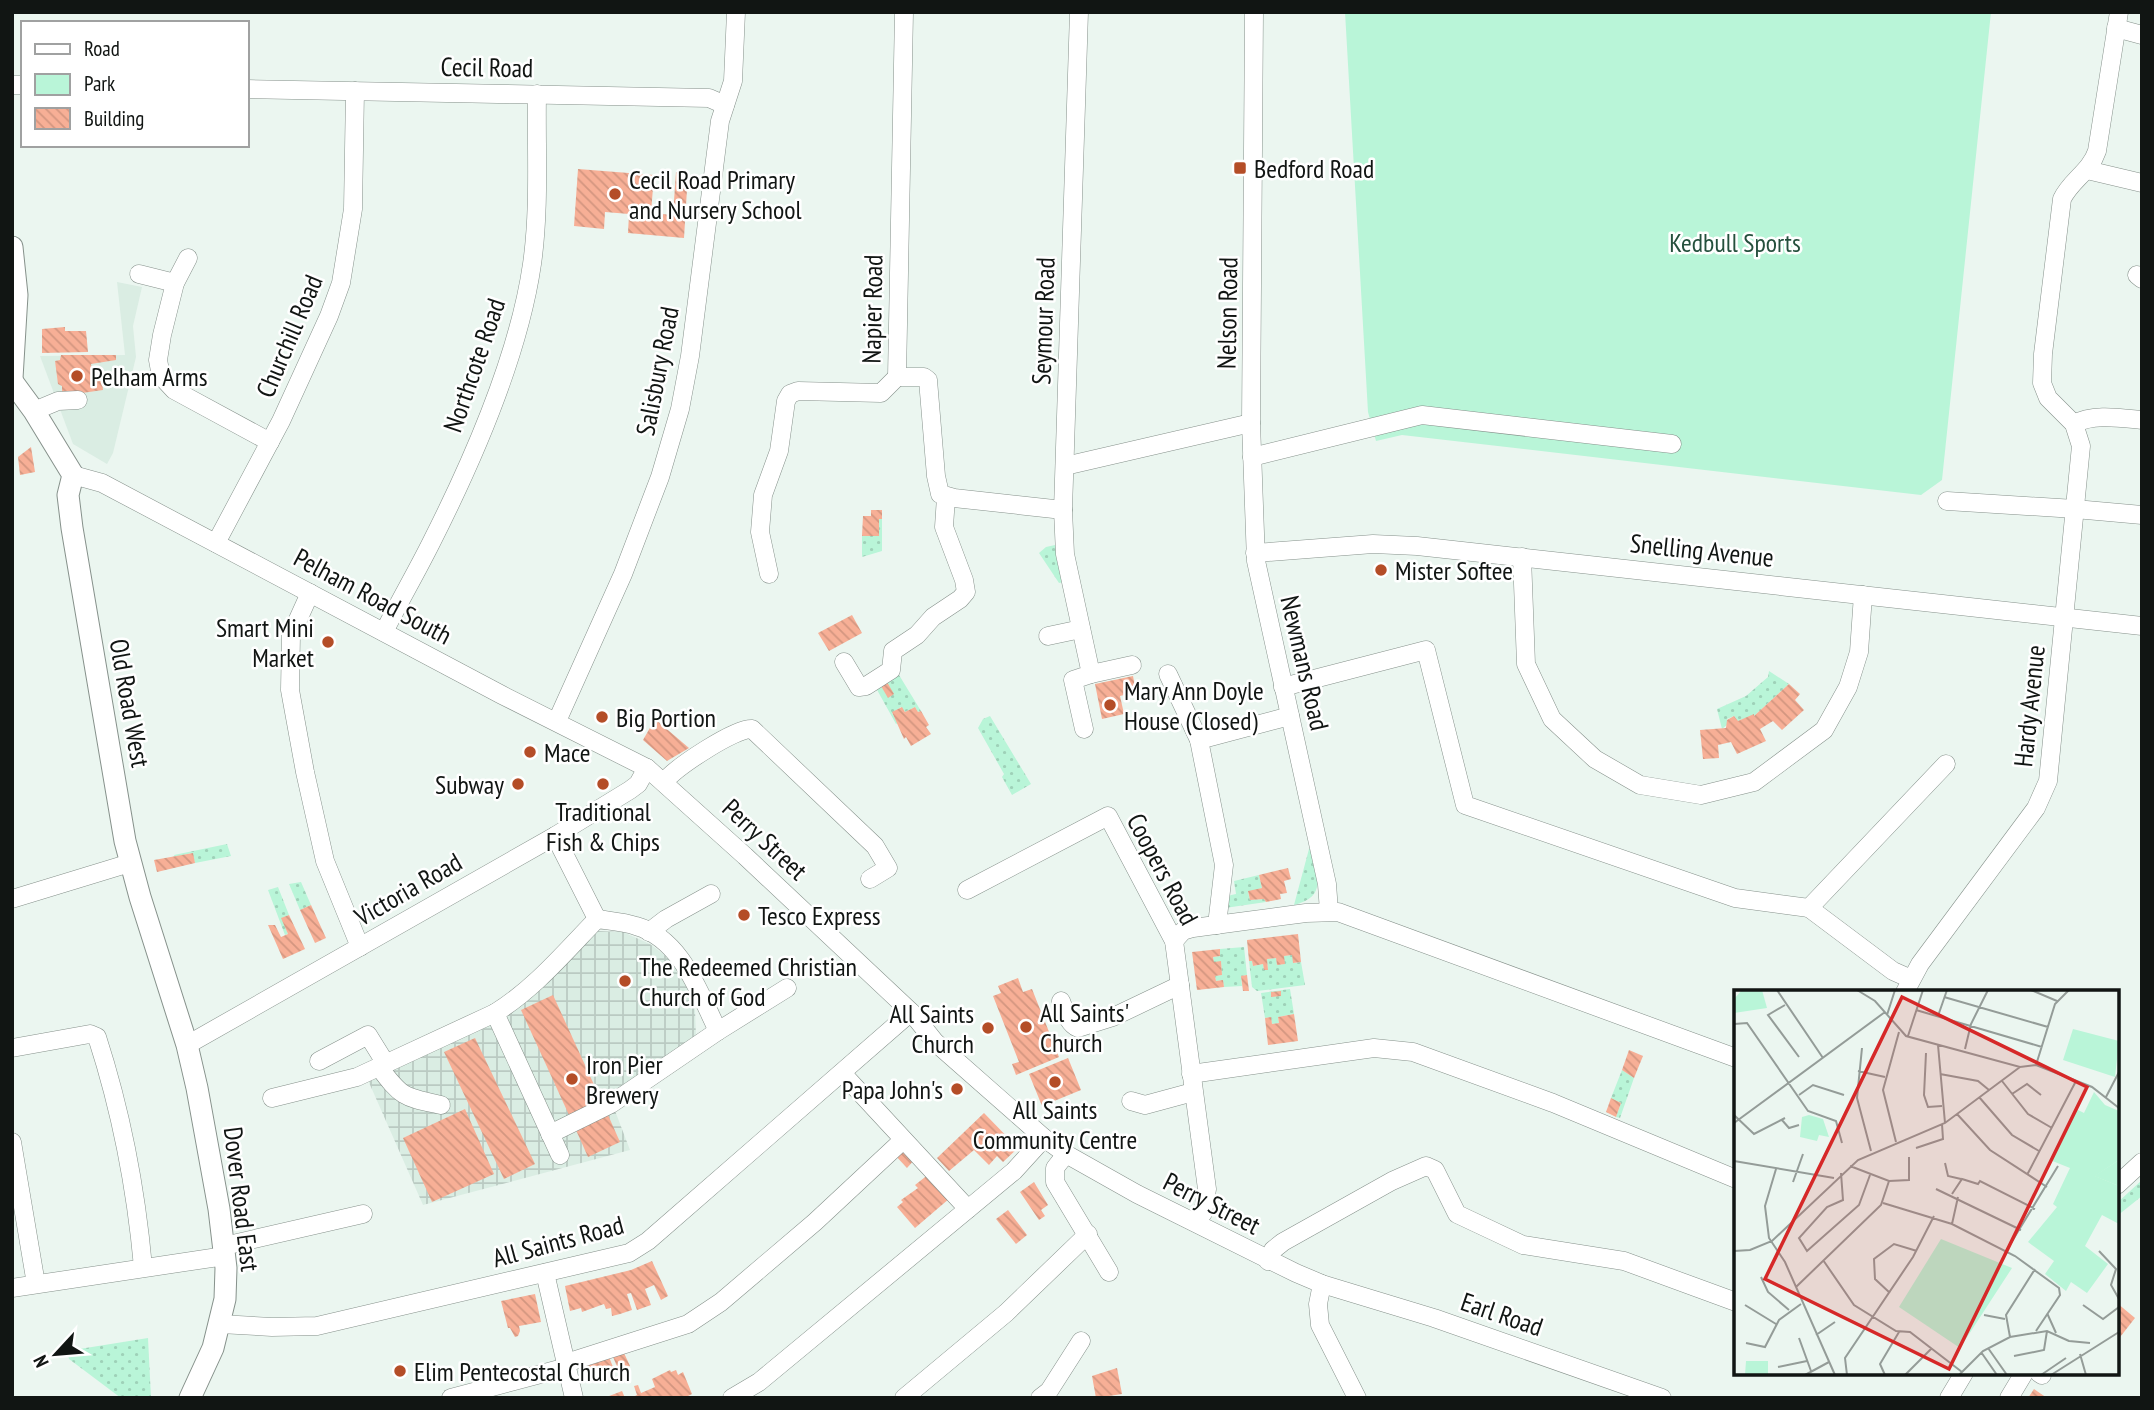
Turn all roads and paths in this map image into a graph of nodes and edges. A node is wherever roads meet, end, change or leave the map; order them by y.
1 (736, 12) edge
2 (904, 12) edge
3 (1079, 12) edge
4 (1254, 12) edge
5 (2118, 20) edge
6 (2142, 35) edge
7 (248, 89) edge
8 (355, 91) junction
9 (537, 94) junction
10 (725, 105) junction
11 (2087, 170) junction
12 (2142, 183) edge
13 (12, 247) edge
14 (188, 258) dead end
15 (139, 274) dead end
16 (175, 283) junction
17 (897, 377) junction
18 (12, 380) edge
19 (78, 400) dead end
20 (34, 411) junction
21 (2142, 420) edge
22 (1251, 423) junction
23 (2074, 424) junction
24 (270, 442) junction
25 (1672, 444) dead end
26 (1252, 457) junction
27 (1065, 466) junction
28 (73, 475) junction
29 (946, 497) junction
30 (1947, 501) dead end
31 (2076, 509) junction
32 (1063, 510) junction
33 (2142, 516) edge
34 (216, 543) junction
35 (1255, 554) junction
36 (1521, 557) junction
37 (769, 574) dead end
38 (310, 593) junction
39 (1863, 595) junction
40 (2064, 617) junction
41 (2142, 626) edge
42 (1081, 629) junction
43 (384, 632) junction
44 (1048, 636) dead end
45 (844, 662) dead end
46 (1132, 665) dead end
47 (1091, 674) junction
48 (1168, 674) dead end
49 (1283, 687) junction
50 (1290, 716) junction
51 (557, 721) junction
52 (1084, 729) dead end
53 (1199, 740) junction
54 (1946, 764) dead end
55 (647, 768) junction
56 (664, 782) junction
57 (555, 836) junction
58 (130, 863) junction
59 (870, 879) dead end
60 (967, 890) dead end
61 (711, 894) dead end
62 (12, 899) edge
63 (1809, 908) junction
64 (1329, 911) junction
65 (597, 919) junction
66 (1217, 925) junction
67 (649, 932) junction
68 (1174, 941) junction
69 (360, 947) junction
70 (1180, 985) junction
71 (1908, 985) edge
72 (787, 988) dead end
73 (1061, 1001) dead end
74 (911, 1012) junction
75 (495, 1013) junction
76 (718, 1031) junction
77 (187, 1045) junction
78 (12, 1048) edge
79 (1734, 1057) edge
80 (319, 1061) dead end
81 (382, 1066) junction
82 (842, 1073) junction
83 (1192, 1083) junction
84 (272, 1098) dead end
85 (1131, 1101) dead end
86 (441, 1105) dead end
87 (550, 1134) junction
88 (1044, 1138) junction
89 (903, 1140) junction
90 (12, 1142) edge
91 (1066, 1154) junction
92 (560, 1155) dead end
93 (2142, 1162) edge
94 (1734, 1178) edge
95 (2119, 1183) edge
96 (18, 1207) edge
97 (968, 1209) junction
98 (363, 1214) dead end
99 (1196, 1223) junction
100 (1088, 1234) junction
101 (224, 1251) junction
102 (1268, 1261) junction
103 (143, 1266) junction
104 (1109, 1272) dead end
105 (545, 1273) junction
106 (36, 1284) junction
107 (1322, 1284) junction
108 (12, 1288) edge
109 (1734, 1302) edge
110 (220, 1324) junction
111 (1081, 1341) dead end
112 (566, 1365) junction
113 (1963, 1375) edge
114 (2034, 1375) edge
115 (1048, 1395) edge
116 (190, 1398) edge
117 (451, 1398) edge
118 (574, 1398) edge
119 (732, 1398) edge
120 (904, 1398) edge
121 (1357, 1398) edge
122 (1662, 1398) edge
123 (1949, 1398) edge
124 (2009, 1398) edge

1 - 10 street, Salisbury Road
2 - 17 street, Napier Road
3 - 27 street, Seymour Road
4 - 22 street, Nelson Road
5 - 6 street
5 - 11 street
7 - 8 street, Cecil Road
8 - 9 street, Cecil Road
8 - 24 street, Churchill Road
9 - 10 street, Cecil Road
9 - 43 street, Northcote Road
10 - 51 street, Salisbury Road
11 - 12 street
11 - 23 street
13 - 18 main road
14 - 16 street
15 - 16 street
16 - 24 street
17 - 29 street, Napier Road
17 - 37 street
18 - 20 main road
19 - 20 street
20 - 28 main road
21 - 23 street
22 - 26 street, Newmans Road
22 - 27 street
23 - 31 street, Hardy Avenue
24 - 34 street, Churchill Road
25 - 26 street
26 - 35 street, Newmans Road
27 - 32 street, Seymour Road
28 - 34 street, Pelham Road South
28 - 58 main road, Old Road West
29 - 32 street
29 - 45 street
30 - 31 street
31 - 33 street
31 - 40 street, Hardy Avenue
32 - 42 street, Seymour Road
34 - 38 street, Pelham Road South
35 - 36 street, Snelling Avenue
35 - 49 street, Newmans Road
36 - 39 street, Snelling Avenue
36 - 39 street
38 - 43 street, Pelham Road South
38 - 69 street
39 - 40 street, Snelling Avenue
40 - 41 street, Snelling Avenue
40 - 71 street, Hardy Avenue
42 - 44 street
42 - 47 street, Seymour Road
43 - 51 street, Pelham Road South
46 - 47 street
47 - 52 street
48 - 53 street
49 - 50 street, Newmans Road
49 - 63 street
50 - 53 street
50 - 64 street, Newmans Road
51 - 55 street, Pelham Road South
53 - 66 street
54 - 63 street
55 - 56 street, Perry Street
55 - 57 street, Victoria Road
56 - 59 street
56 - 74 street, Perry Street
57 - 65 street
57 - 69 street, Victoria Road
58 - 62 street
58 - 77 main road, Old Road West
60 - 68 street, Coopers Road
61 - 67 street
63 - 71 street
64 - 66 street
64 - 79 street
65 - 67 street
65 - 75 street
66 - 68 street
67 - 76 street
68 - 70 street, Coopers Road
69 - 77 street, Victoria Road
70 - 73 street
70 - 83 street, Coopers Road
72 - 76 street
74 - 82 street, All Saints Road
74 - 88 street, Perry Street
75 - 81 street
75 - 87 street
76 - 87 street
77 - 101 main road, Dover Road East
78 - 103 street
80 - 81 street
81 - 84 street
81 - 86 street
82 - 89 street
82 - 105 street, All Saints Road
83 - 85 street
83 - 94 street
83 - 99 street, Coopers Road
87 - 92 street
88 - 91 street, Perry Street
88 - 97 street
89 - 97 street
89 - 112 street
90 - 96 street
91 - 99 street, Perry Street
91 - 100 street
93 - 95 street
96 - 106 street
97 - 119 street
98 - 101 street
99 - 102 street, Perry Street
100 - 104 street
100 - 120 street
101 - 103 street
101 - 110 main road, Dover Road East
102 - 107 street, Perry Street
102 - 109 street
103 - 106 street
105 - 110 street, All Saints Road
105 - 112 street
106 - 108 street
107 - 121 street
107 - 122 street, Earl Road
110 - 116 main road, Dover Road East
111 - 115 street
112 - 117 street
112 - 118 street
113 - 123 street
114 - 124 street

